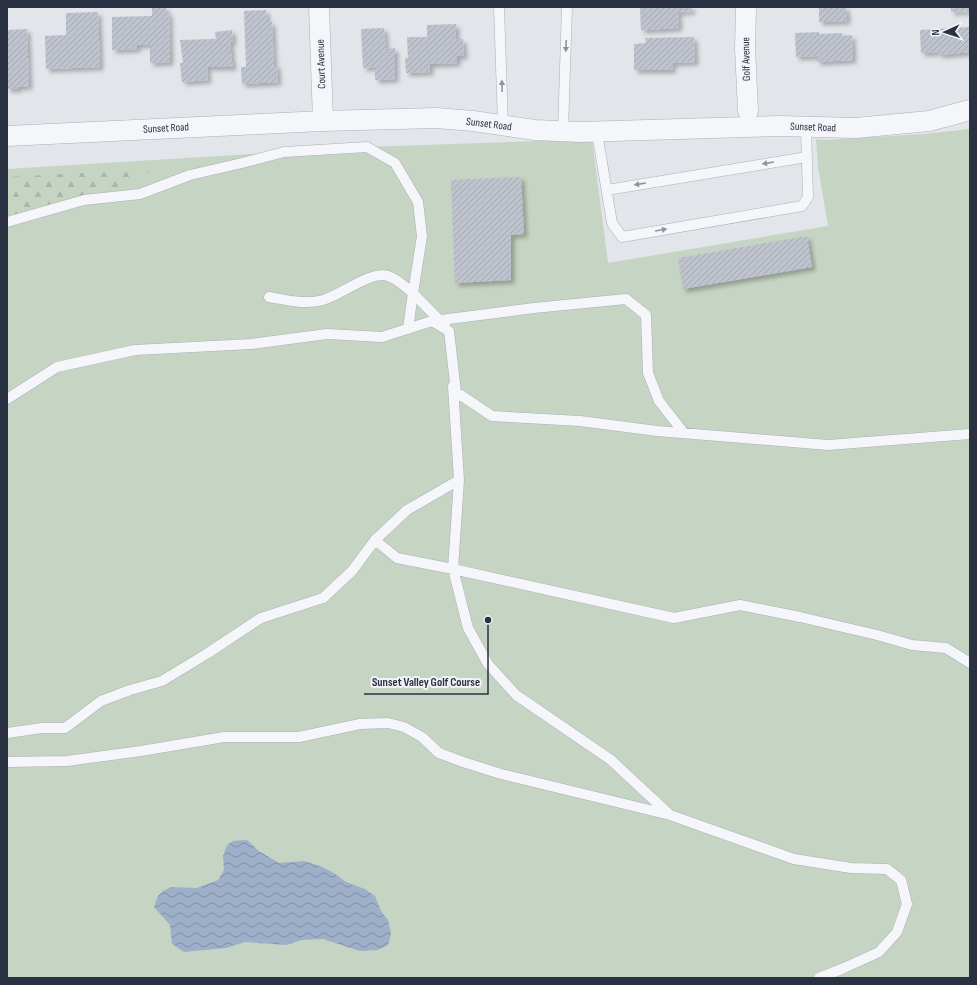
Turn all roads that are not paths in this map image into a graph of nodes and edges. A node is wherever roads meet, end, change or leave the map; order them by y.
1 (319, 7) edge
2 (499, 7) edge
3 (567, 7) edge
4 (746, 7) edge
5 (970, 110) edge
6 (748, 111) dead end
7 (323, 121) junction
8 (503, 125) junction
9 (806, 127) junction
10 (563, 131) junction
11 (598, 132) junction
12 (7, 136) edge
13 (807, 157) junction
14 (607, 190) junction
15 (7, 222) edge
16 (413, 293) junction
17 (268, 298) dead end
18 (441, 320) junction
19 (408, 329) junction
20 (450, 330) junction
21 (7, 399) edge
22 (684, 433) junction
23 (970, 434) edge
24 (459, 480) junction
25 (375, 540) junction
26 (453, 569) junction
27 (970, 663) edge
28 (7, 732) edge
29 (7, 762) edge
30 (670, 815) junction
31 (819, 978) edge

1 - 7 street, Court Avenue
8 -> 2 lane
3 -> 10 lane
4 - 6 street, Golf Avenue
5 - 9 street, Sunset Road
7 - 8 street, Sunset Road
7 - 12 street, Sunset Road
8 - 10 street, Sunset Road
9 - 11 street, Sunset Road
9 - 13 lane
10 - 11 street, Sunset Road
11 - 14 lane
13 -> 14 lane
14 -> 13 lane
15 - 16 lane
16 - 17 lane
16 - 18 lane
16 - 19 lane
18 - 20 lane
18 - 22 lane
19 - 20 lane
19 - 21 lane
20 - 22 lane
20 - 24 lane
22 - 23 lane
24 - 25 lane
24 - 26 lane
25 - 26 lane
25 - 28 lane
26 - 27 lane
26 - 30 lane
29 - 30 lane
30 - 31 lane

